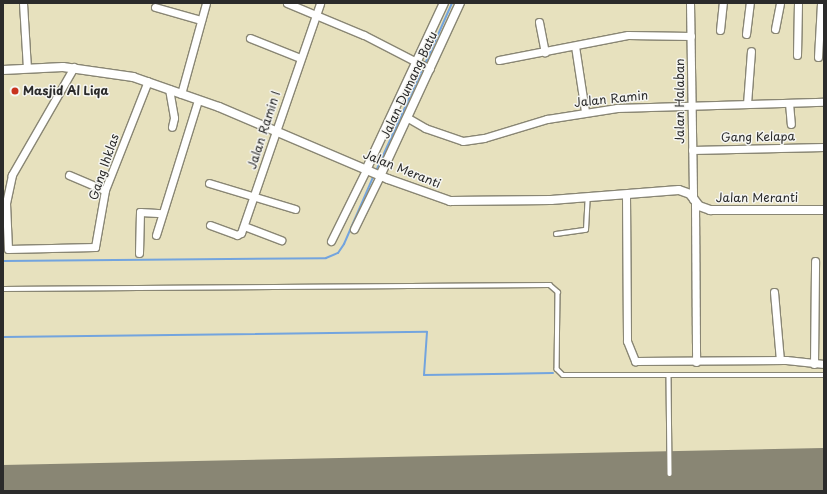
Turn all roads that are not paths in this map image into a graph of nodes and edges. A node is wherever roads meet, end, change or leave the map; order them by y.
1 (23, 3) edge
2 (206, 3) edge
3 (288, 3) edge
4 (320, 3) edge
5 (444, 3) edge
6 (460, 3) edge
7 (690, 3) edge
8 (724, 3) edge
9 (750, 3) edge
10 (780, 3) edge
11 (798, 3) edge
12 (821, 3) edge
13 (155, 7) dead end
14 (316, 14) junction
15 (201, 20) junction
16 (539, 22) dead end
17 (775, 29) dead end
18 (720, 30) dead end
19 (746, 34) dead end
20 (691, 36) junction
21 (250, 38) dead end
22 (575, 46) junction
23 (751, 51) dead end
24 (545, 52) junction
25 (797, 55) dead end
26 (300, 58) junction
27 (818, 58) dead end
28 (499, 60) dead end
29 (74, 67) junction
30 (424, 67) junction
31 (27, 68) junction
32 (3, 70) edge
33 (148, 81) junction
34 (169, 89) junction
35 (181, 94) junction
36 (198, 100) junction
37 (824, 102) edge
38 (789, 103) junction
39 (747, 104) junction
40 (692, 105) junction
41 (586, 111) junction
42 (408, 118) junction
43 (791, 124) dead end
44 (172, 127) dead end
45 (275, 130) junction
46 (824, 147) edge
47 (692, 150) junction
48 (373, 172) junction
49 (69, 176) dead end
50 (209, 183) dead end
51 (105, 190) junction
52 (626, 194) junction
53 (255, 195) junction
54 (588, 197) junction
55 (694, 201) junction
56 (295, 209) dead end
57 (824, 210) edge
58 (162, 213) junction
59 (210, 225) dead end
60 (244, 226) junction
61 (354, 229) dead end
62 (556, 234) dead end
63 (156, 235) dead end
64 (281, 240) dead end
65 (332, 241) dead end
66 (139, 253) dead end
67 (815, 261) dead end
68 (3, 289) edge
69 (774, 292) dead end
70 (780, 360) junction
71 (696, 362) junction
72 (814, 364) junction
73 (824, 364) edge
74 (824, 375) edge
75 (669, 376) junction
76 (670, 474) dead end

1 - 31 street
2 - 15 street
3 - 14 street
4 - 14 street, Jalan Ramin I
5 - 30 street
6 - 30 street, Jalan Dumang Batu
7 - 20 street, Jalan Halaban
8 - 18 street
9 - 19 street
10 - 17 street
11 - 25 street
12 - 27 street
13 - 15 street
14 - 26 street, Jalan Ramin I
14 - 30 street
15 - 35 street
16 - 24 street
20 - 22 street
20 - 40 street, Jalan Halaban
21 - 26 street
22 - 24 street
22 - 41 street
23 - 39 street
24 - 28 street
26 - 45 street, Jalan Ramin I
29 - 31 street, Jalan Meranti
29 - 33 street, Jalan Meranti
29 - 51 street, Gang Ihklas
30 - 42 street, Jalan Dumang Batu
30 - 48 street
31 - 32 street, Jalan Meranti
33 - 34 street, Jalan Meranti
33 - 51 street, Gang Ihklas
34 - 35 street, Jalan Meranti
34 - 44 street
35 - 36 street, Jalan Meranti
36 - 45 street, Jalan Meranti
36 - 58 street
37 - 38 street, Jalan Ramin
38 - 39 street, Jalan Ramin
38 - 43 street
39 - 40 street, Jalan Ramin
40 - 41 street, Jalan Ramin
40 - 47 street, Jalan Halaban
41 - 42 street, Jalan Ramin
42 - 48 street, Jalan Dumang Batu
45 - 48 street, Jalan Meranti
45 - 53 street, Jalan Ramin I
46 - 47 street, Gang Kelapa
47 - 55 street, Jalan Halaban
48 - 54 street, Jalan Meranti
48 - 61 street
48 - 65 street
49 - 51 street
50 - 53 street
52 - 54 street, Jalan Meranti
52 - 55 street, Jalan Meranti
52 - 71 street
53 - 56 street
53 - 60 street, Jalan Ramin I
54 - 62 lane
55 - 57 street, Jalan Meranti
55 - 71 street, Jalan Halaban
58 - 63 street
58 - 66 street
59 - 60 street
60 - 64 street
67 - 72 street
68 - 75 lane
69 - 70 street
70 - 71 street
70 - 72 street
72 - 73 street
74 - 75 lane
75 - 76 lane

